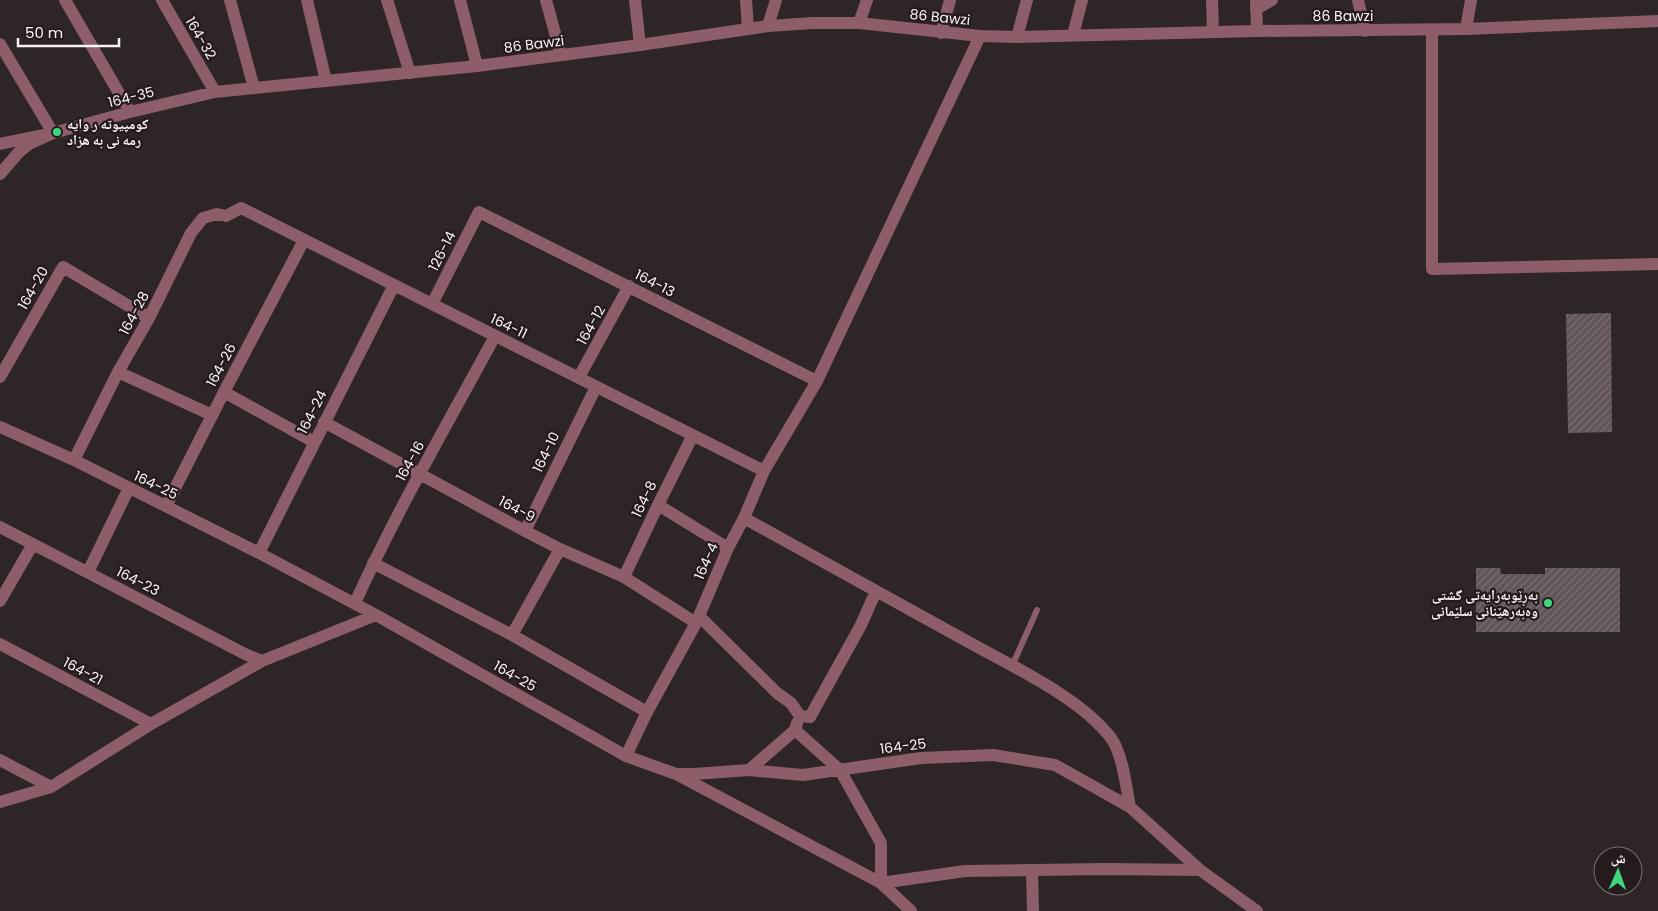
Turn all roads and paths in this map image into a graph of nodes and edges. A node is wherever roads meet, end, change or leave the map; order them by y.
1 (65, 0) edge
2 (162, 0) edge
3 (230, 0) edge
4 (307, 0) edge
5 (387, 0) edge
6 (460, 0) edge
7 (546, 0) edge
8 (635, 0) edge
9 (746, 0) edge
10 (776, 0) edge
11 (867, 0) edge
12 (950, 0) edge
13 (1027, 0) edge
14 (1082, 0) edge
15 (1212, 0) edge
16 (1272, 0) edge
17 (1358, 0) edge
18 (1471, 0) edge
19 (1256, 5) edge
20 (1658, 21) edge
21 (859, 24) junction
22 (768, 26) junction
23 (748, 29) junction
24 (1466, 29) junction
25 (1432, 30) junction
26 (1257, 31) junction
27 (1365, 31) junction
28 (1213, 32) junction
29 (941, 33) junction
30 (1073, 35) junction
31 (980, 36) junction
32 (1017, 37) junction
33 (0, 44) edge
34 (640, 45) junction
35 (562, 56) junction
36 (477, 66) junction
37 (410, 73) junction
38 (326, 81) junction
39 (254, 88) junction
40 (215, 92) junction
41 (130, 112) junction
42 (53, 133) junction
43 (0, 144) edge
44 (0, 174) edge
45 (241, 208) joint
46 (479, 212) joint
47 (304, 240) junction
48 (1658, 264) edge
49 (394, 285) junction
50 (629, 286) junction
51 (432, 304) junction
52 (149, 318) junction
53 (496, 336) junction
54 (118, 372) junction
55 (0, 377) edge
56 (579, 377) junction
57 (817, 380) junction
58 (596, 387) junction
59 (224, 392) junction
60 (212, 415) junction
61 (324, 422) junction
62 (0, 426) edge
63 (693, 435) junction
64 (314, 442) junction
65 (74, 460) junction
66 (764, 471) junction
67 (420, 474) junction
68 (129, 488) junction
69 (658, 505) junction
70 (166, 506) junction
71 (744, 518) junction
72 (0, 527) edge
73 (525, 531) junction
74 (32, 544) junction
75 (728, 548) junction
76 (560, 549) junction
77 (259, 553) junction
78 (373, 563) junction
79 (88, 572) junction
80 (624, 577) junction
81 (876, 591) junction
82 (0, 601) edge
83 (355, 603) junction
84 (1037, 610) dead end
85 (376, 614) junction
86 (697, 619) junction
87 (512, 635) junction
88 (0, 644) edge
89 (262, 661) junction
90 (1012, 666) junction
91 (647, 712) junction
92 (800, 716) junction
93 (152, 724) junction
94 (795, 730) junction
95 (626, 756) junction
96 (0, 760) edge
97 (749, 770) junction
98 (840, 770) junction
99 (676, 774) junction
100 (51, 787) junction
101 (0, 802) edge
102 (1130, 807) junction
103 (1032, 870) junction
104 (1200, 870) junction
105 (881, 883) junction
106 (911, 911) edge
107 (1033, 911) edge
108 (1257, 911) edge

1 - 41 street
2 - 40 street, 164-32
3 - 39 street
4 - 38 street
5 - 37 street
6 - 36 street
7 - 35 street
8 - 34 street
9 - 23 street
10 - 22 street
11 - 21 street
12 - 29 street
13 - 32 street
14 - 30 street
15 - 28 street
16 - 19 street
17 - 27 street
18 - 24 street
19 - 26 street
20 - 24 street, 86 Bawzi
21 - 22 street, 86 Bawzi
21 - 29 street, 86 Bawzi
22 - 23 street, 86 Bawzi
23 - 34 street, 86 Bawzi
24 - 25 street, 86 Bawzi
25 - 27 street, 86 Bawzi
25 - 48 street
26 - 27 street, 86 Bawzi
26 - 28 street, 86 Bawzi
28 - 30 street, 86 Bawzi
29 - 31 street, 86 Bawzi
30 - 32 street, 86 Bawzi
31 - 32 street, 86 Bawzi
31 - 57 street, 164-4
33 - 42 street
34 - 35 street, 86 Bawzi
35 - 36 street, 86 Bawzi
36 - 37 street, 86 Bawzi
37 - 38 street, 86 Bawzi
38 - 39 street, 86 Bawzi
39 - 40 street, 164-35
40 - 41 street, 164-35
41 - 42 street, 164-35
42 - 43 street
42 - 44 street, 164-35
45 - 47 street, 164-11
45 - 52 street, 164-28
46 - 50 street, 164-13
46 - 51 street, 126-14
47 - 49 street, 164-11
47 - 59 street, 164-26
49 - 51 street, 164-11
49 - 61 street, 164-24
50 - 56 street, 164-12
50 - 57 street, 164-13
51 - 53 street, 164-11
52 - 54 street, 164-28
52 - 55 street, 164-20
53 - 56 street, 164-11
53 - 67 street, 164-16
54 - 60 street
54 - 65 street, 164-28
56 - 58 street, 164-11
57 - 66 street, 164-4
58 - 63 street, 164-11
58 - 73 street, 164-10
59 - 60 street, 164-26
59 - 64 street
60 - 70 street, 164-26
61 - 64 street, 164-24
61 - 67 street, 164-9
62 - 65 street, 164-25
63 - 66 street, 164-11
63 - 69 street, 164-8
64 - 77 street, 164-24
65 - 68 street, 164-25
66 - 71 street, 164-4
67 - 73 street, 164-9
67 - 78 street, 164-16
68 - 70 street, 164-25
68 - 79 street
69 - 75 street
69 - 80 street, 164-8
70 - 77 street, 164-25
71 - 75 street, 164-4
71 - 81 street
72 - 74 street, 164-23
73 - 76 street, 164-9
74 - 79 street, 164-23
74 - 82 street
75 - 86 street, 164-4
76 - 80 street, 164-9
76 - 87 street
77 - 83 street, 164-25
78 - 83 street, 164-16
78 - 87 street
79 - 89 street, 164-23
80 - 86 street, 164-9
81 - 90 street
81 - 92 street
83 - 85 street, 164-25
84 - 90 lane
85 - 89 street
85 - 95 street, 164-25
86 - 91 street, 164-4
86 - 92 street, 164-9
87 - 91 street
88 - 93 street, 164-21
89 - 93 street
90 - 102 street
91 - 95 street, 164-4
92 - 94 street
93 - 100 street
94 - 97 street
94 - 98 street
95 - 99 street, 164-25
96 - 100 street
97 - 98 street, 164-25
97 - 99 street, 164-25
98 - 102 street, 164-25
98 - 105 street
99 - 105 street
100 - 101 street
102 - 104 street
103 - 104 street
103 - 105 street
103 - 107 street
104 - 108 street
105 - 106 street

